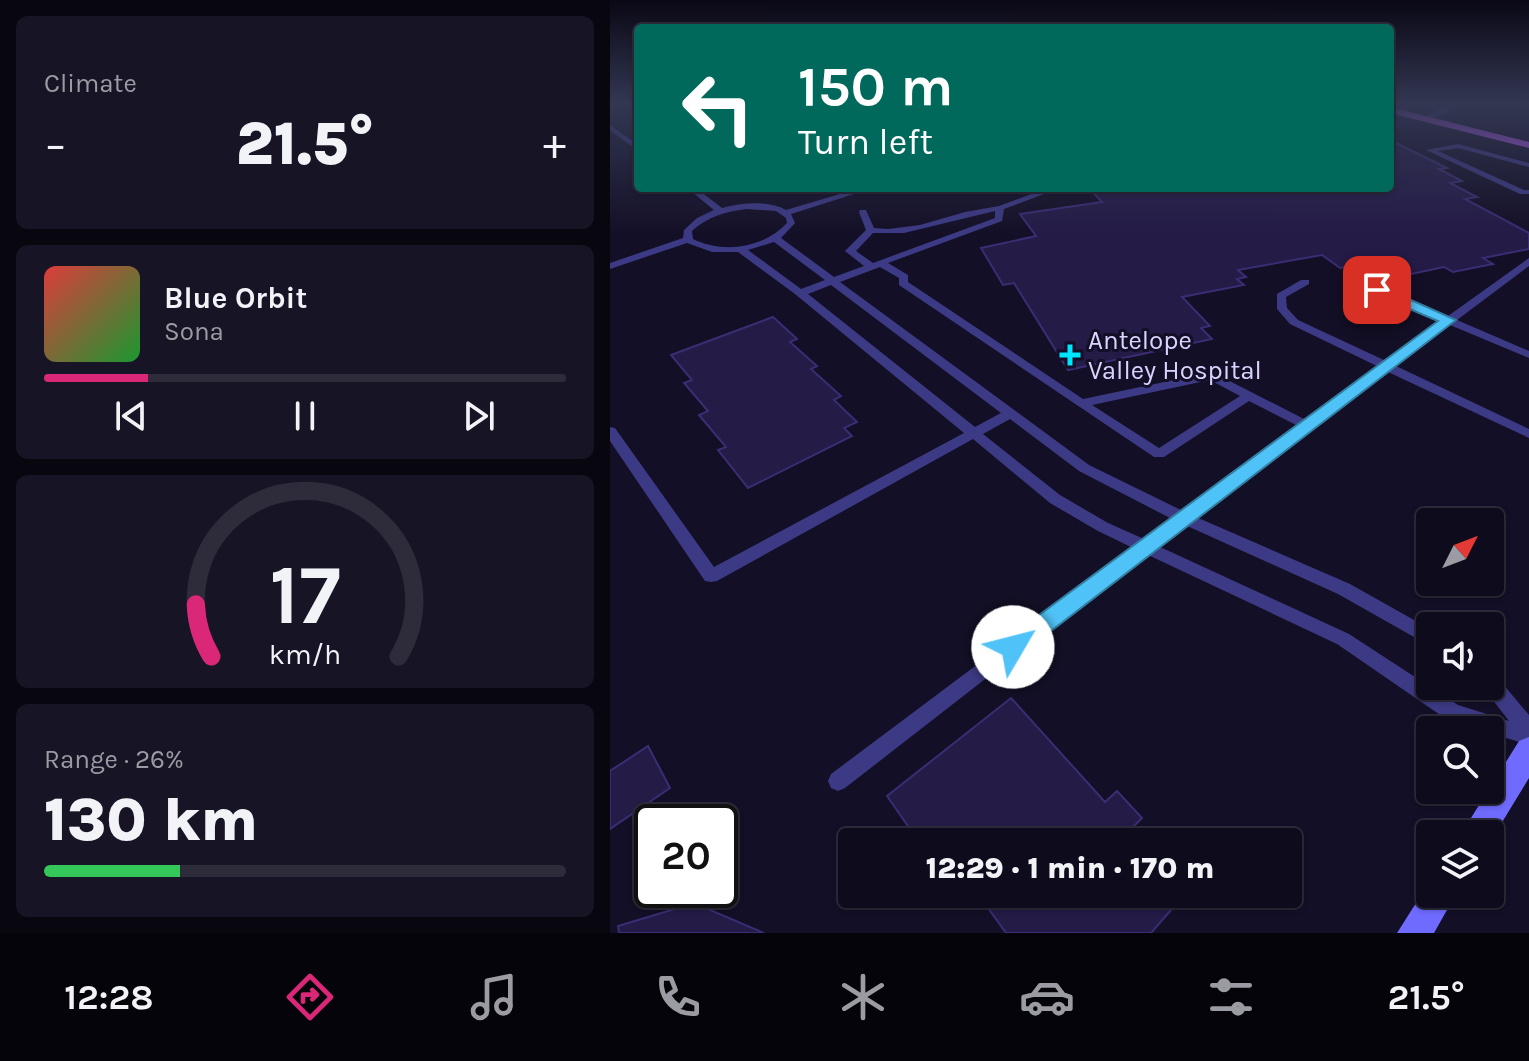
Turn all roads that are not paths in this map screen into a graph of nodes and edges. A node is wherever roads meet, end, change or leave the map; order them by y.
1 (1447, 148) edge
2 (1464, 148) edge
3 (1529, 165) edge
4 (696, 192) edge
5 (856, 192) edge
6 (1045, 192) edge
7 (1529, 192) edge
8 (1000, 208) junction
9 (721, 211) junction
10 (863, 212) dead end
11 (786, 213) junction
12 (871, 230) junction
13 (775, 238) junction
14 (688, 240) junction
15 (739, 248) junction
16 (1529, 261) edge
17 (876, 264) junction
18 (610, 266) edge
19 (833, 280) junction
20 (1305, 282) dead end
21 (1377, 290) dead end
22 (800, 293) junction
23 (1449, 320) junction
24 (1529, 355) edge
25 (1386, 366) junction
26 (1249, 395) junction
27 (1081, 403) junction
28 (1011, 413) junction
29 (1307, 426) junction
30 (610, 431) edge
31 (974, 434) junction
32 (1529, 434) edge
33 (1184, 518) junction
34 (1146, 546) junction
35 (1416, 630) edge
36 (1504, 700) edge
37 (1529, 730) edge
38 (1529, 736) edge
39 (1529, 751) edge
40 (838, 781) dead end
41 (1486, 820) edge
42 (1430, 908) edge
43 (1414, 933) edge

1 - 7 lane
2 - 3 lane
4 - 9 lane
5 - 11 lane
6 - 8 lane
8 - 12 lane
8 - 17 lane
9 - 11 lane
9 - 14 lane
10 - 12 lane
11 - 13 lane
12 - 17 lane
13 - 15 lane
13 - 19 lane
14 - 15 lane
14 - 18 lane
15 - 22 lane
16 - 23 lane
17 - 19 lane
17 - 27 lane
19 - 22 lane
19 - 28 lane
20 - 25 lane
21 - 23 lane
22 - 31 lane
23 - 24 lane
23 - 25 lane
25 - 29 lane
25 - 32 lane
26 - 27 lane
26 - 27 lane
26 - 29 lane
28 - 31 lane
28 - 33 lane
29 - 33 lane
30 - 31 lane
31 - 34 lane
33 - 34 lane
33 - 35 lane
34 - 38 lane
34 - 40 lane
36 - 37 lane
39 - 41 street
42 - 43 street

